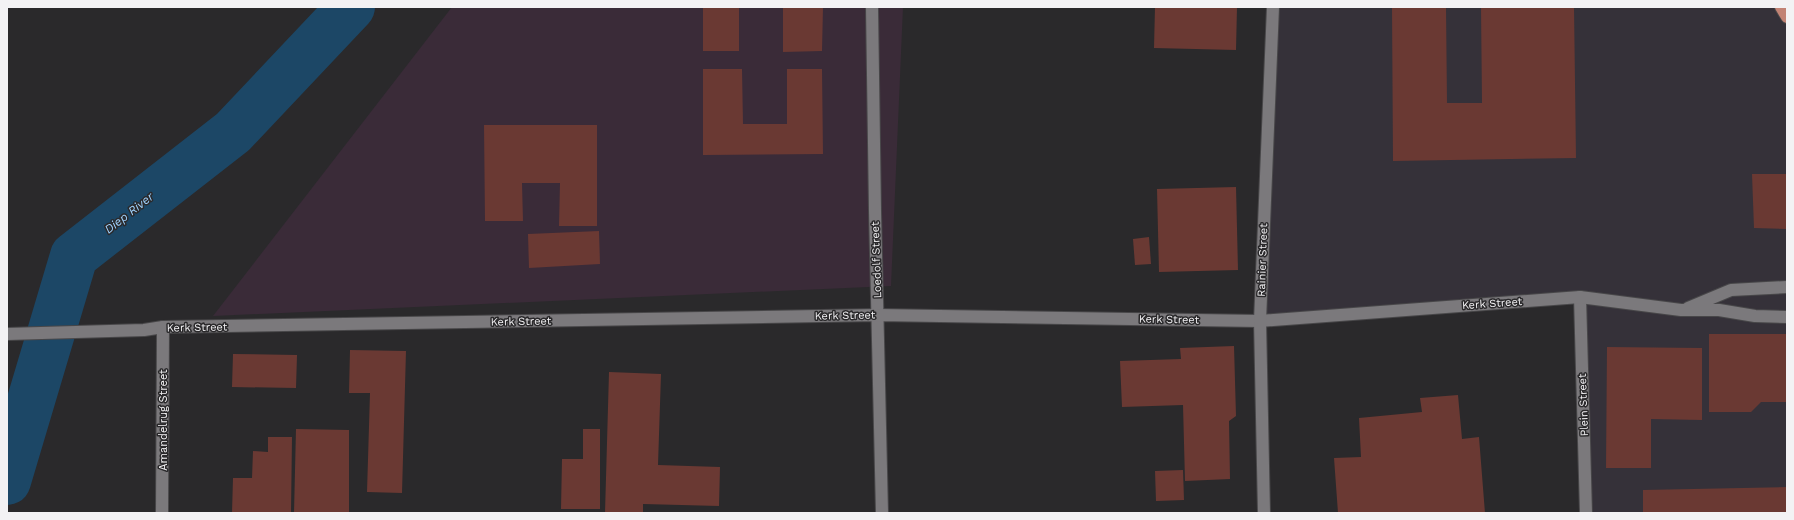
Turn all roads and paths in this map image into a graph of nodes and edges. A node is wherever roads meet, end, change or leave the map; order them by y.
1 (872, 7) edge
2 (1273, 7) edge
3 (1780, 7) edge
4 (1787, 17) edge
5 (1787, 287) edge
6 (1580, 297) junction
7 (1681, 310) junction
8 (878, 315) junction
9 (1787, 317) edge
10 (1260, 321) junction
11 (163, 327) junction
12 (7, 334) edge
13 (162, 513) edge
14 (882, 513) edge
15 (1264, 513) edge
16 (1586, 513) edge

1 - 8 street, Loedolf Street
2 - 10 street, Rainier Street
3 - 4 main road
5 - 7 street, Kerk Street
6 - 7 street, Kerk Street
6 - 10 street, Kerk Street
6 - 16 street, Plein Street
7 - 9 street, Kerk Street
8 - 10 street, Kerk Street
8 - 11 street, Kerk Street
8 - 14 street, Loedolf Street
10 - 15 street, Rainier Street
11 - 12 street, Kerk Street
11 - 13 street, Amandelrug Street

